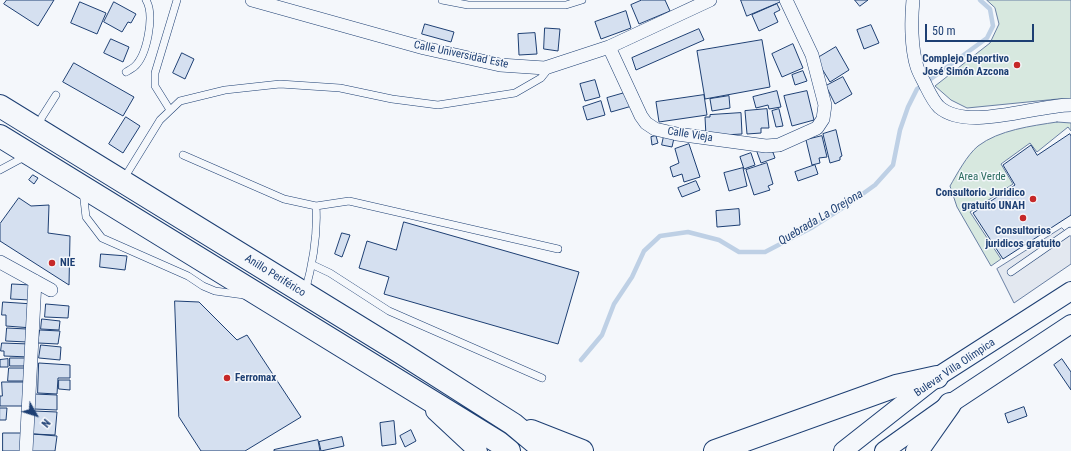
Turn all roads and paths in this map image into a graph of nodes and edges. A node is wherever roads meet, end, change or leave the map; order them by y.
1 (146, 0) edge
2 (177, 0) edge
3 (252, 0) edge
4 (442, 0) edge
5 (582, 0) edge
6 (710, 0) edge
7 (786, 0) edge
8 (913, 0) edge
9 (609, 47) junction
10 (551, 66) junction
11 (126, 72) dead end
12 (56, 95) dead end
13 (1071, 105) edge
14 (0, 106) edge
15 (170, 110) junction
16 (37, 129) junction
17 (0, 136) edge
18 (30, 154) junction
19 (183, 155) dead end
20 (0, 170) edge
21 (122, 182) junction
22 (83, 187) junction
23 (316, 206) junction
24 (1071, 231) edge
25 (558, 249) dead end
26 (0, 262) edge
27 (312, 265) junction
28 (1011, 272) dead end
29 (35, 282) junction
30 (51, 290) dead end
31 (1071, 291) edge
32 (304, 294) junction
33 (261, 296) junction
34 (1071, 324) edge
35 (937, 377) junction
36 (542, 378) dead end
37 (412, 388) junction
38 (950, 404) junction
39 (513, 424) junction
40 (26, 451) edge
41 (478, 451) edge
42 (509, 451) edge
43 (545, 451) edge
44 (582, 451) edge
45 (715, 451) edge
46 (843, 451) edge
47 (884, 451) edge
48 (917, 451) edge

1 - 11 lane
2 - 15 lane
3 - 10 street, Calle Universidad Este
4 - 5 lane
6 - 9 street, Calle Universidad Este
7 - 9 street, Calle Vieja
8 - 13 street
9 - 10 street, Calle Universidad Este
10 - 15 lane
12 - 16 lane
14 - 16 highway, Anillo Periférico
15 - 21 lane
16 - 21 highway, Anillo Periférico
17 - 18 highway
18 - 20 lane
18 - 22 highway
19 - 23 lane
21 - 32 highway, Anillo Periférico
22 - 33 highway
22 - 33 lane
23 - 25 lane
23 - 27 lane
24 - 28 lane
26 - 29 street
27 - 32 lane
27 - 36 lane
29 - 30 street
29 - 40 street
31 - 35 main road, Bulevar Villa Olímpica
32 - 39 highway, Anillo Periférico
33 - 37 highway
34 - 38 main road
35 - 45 highway
35 - 46 main road, Bulevar Villa Olímpica
37 - 41 main road
37 - 42 highway
38 - 47 main road
38 - 48 highway
39 - 43 highway, Anillo Periférico
39 - 44 highway

